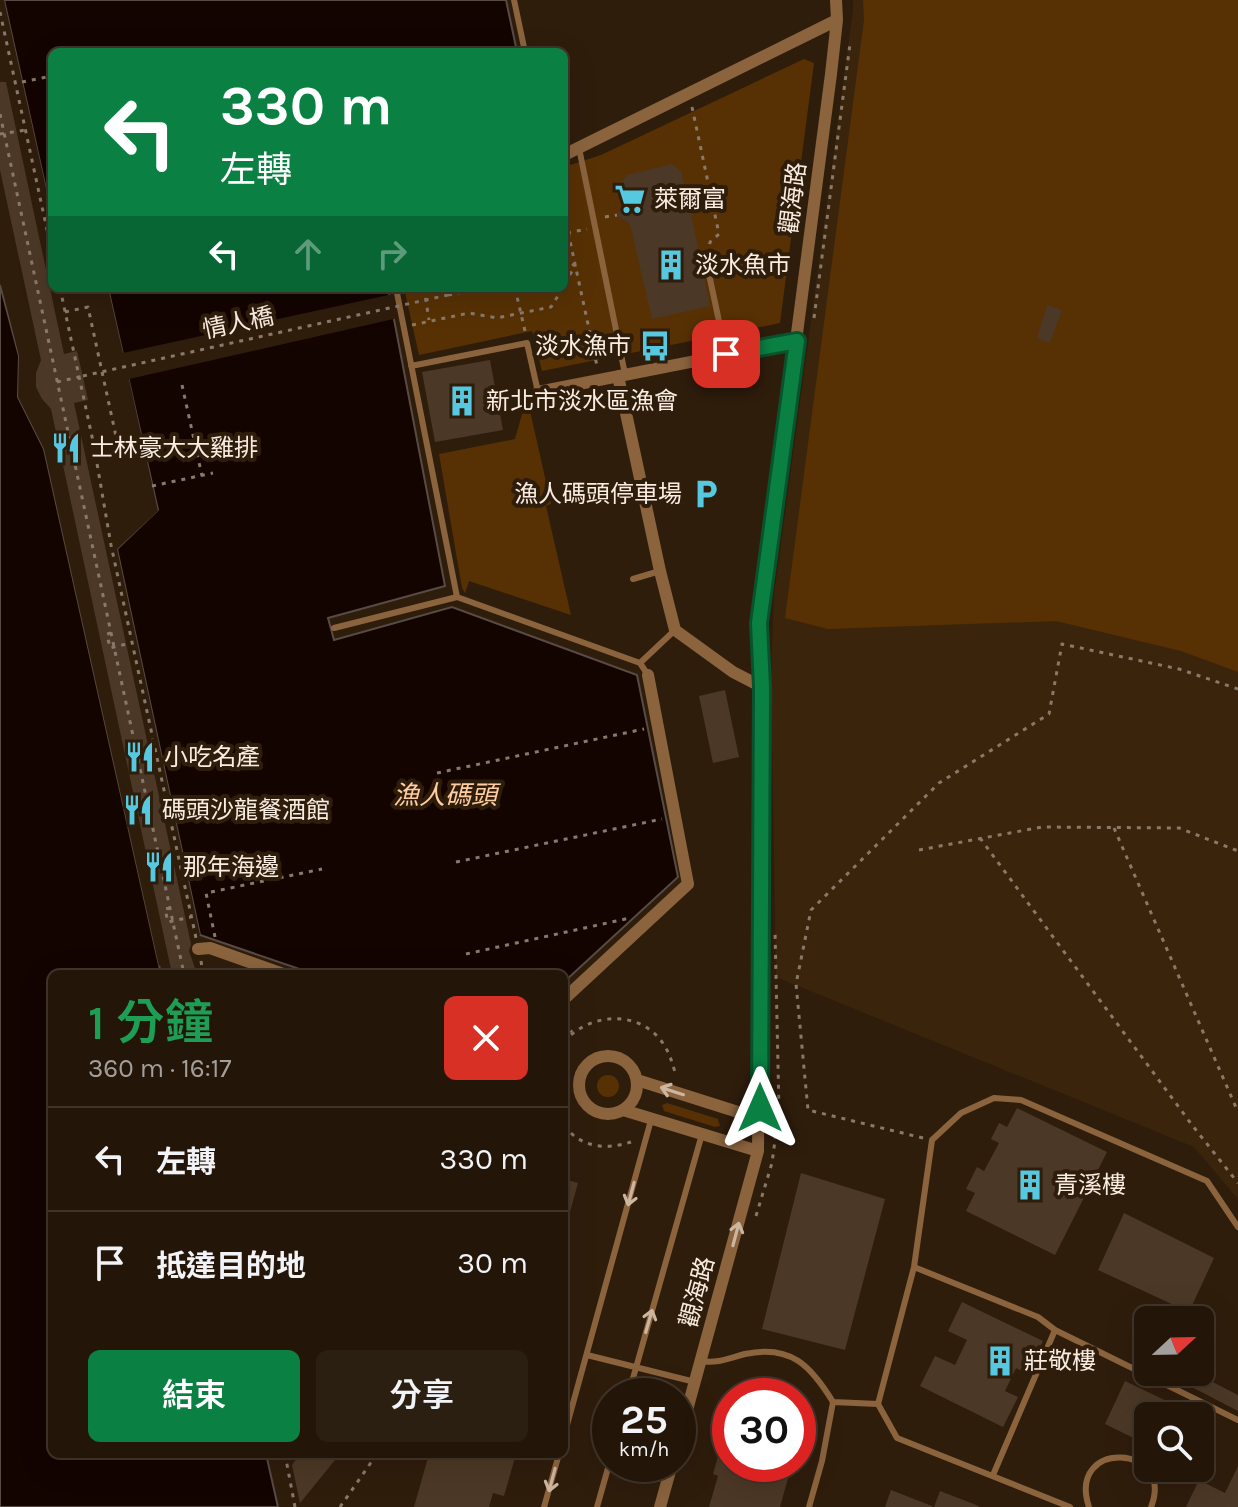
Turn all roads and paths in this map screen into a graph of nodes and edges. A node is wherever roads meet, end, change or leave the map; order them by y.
1 (514, 0) edge
2 (836, 0) edge
3 (0, 12) edge
4 (837, 20) junction
5 (850, 40) dead end
6 (524, 48) edge
7 (48, 77) edge
8 (22, 82) dead end
9 (689, 91) junction
10 (0, 114) edge
11 (1, 120) edge
12 (26, 130) junction
13 (0, 134) edge
14 (579, 148) junction
15 (568, 153) edge
16 (594, 227) junction
17 (568, 233) edge
18 (48, 234) edge
19 (568, 237) edge
20 (568, 261) edge
21 (707, 265) joint
22 (575, 266) junction
23 (568, 278) edge
24 (61, 292) edge
25 (397, 292) edge
26 (425, 292) edge
27 (463, 292) edge
28 (516, 292) edge
29 (560, 292) edge
30 (65, 312) junction
31 (521, 314) junction
32 (814, 318) dead end
33 (429, 321) junction
34 (404, 327) junction
35 (797, 341) junction
36 (527, 343) junction
37 (726, 354) junction
38 (411, 366) junction
39 (622, 375) junction
40 (81, 376) junction
41 (600, 379) junction
42 (57, 382) junction
43 (182, 385) dead end
44 (538, 392) joint
45 (94, 446) junction
46 (213, 473) dead end
47 (202, 476) junction
48 (152, 486) dead end
49 (660, 571) junction
50 (633, 579) dead end
51 (457, 597) junction
52 (334, 628) dead end
53 (675, 630) junction
54 (111, 633) junction
55 (132, 643) junction
56 (640, 663) junction
57 (648, 675) joint
58 (762, 687) junction
59 (1238, 689) edge
60 (648, 729) dead end
61 (437, 773) dead end
62 (666, 818) dead end
63 (1114, 828) junction
64 (980, 838) junction
65 (919, 850) dead end
66 (1238, 851) edge
67 (456, 862) dead end
68 (322, 869) dead end
69 (170, 908) junction
70 (191, 917) dead end
71 (634, 917) dead end
72 (775, 922) dead end
73 (216, 941) dead end
74 (198, 949) joint
75 (466, 954) dead end
76 (183, 970) edge
77 (272, 970) edge
78 (568, 995) edge
79 (568, 1028) edge
80 (572, 1033) junction
81 (568, 1038) edge
82 (676, 1076) dead end
83 (637, 1080) junction
84 (623, 1110) junction
85 (1238, 1112) edge
86 (651, 1119) junction
87 (760, 1119) junction
88 (568, 1130) edge
89 (702, 1134) junction
90 (932, 1140) junction
91 (631, 1142) dead end
92 (758, 1151) junction
93 (1238, 1183) edge
94 (755, 1220) dead end
95 (1238, 1227) edge
96 (914, 1267) junction
97 (1055, 1330) junction
98 (587, 1355) junction
99 (701, 1361) junction
100 (637, 1366) junction
101 (633, 1378) edge
102 (680, 1378) edge
103 (696, 1378) edge
104 (833, 1402) junction
105 (878, 1404) junction
106 (1238, 1420) edge
107 (568, 1422) edge
108 (286, 1458) edge
109 (374, 1458) edge
110 (558, 1458) edge
111 (993, 1475) junction
112 (604, 1482) edge
113 (667, 1482) edge
114 (295, 1507) edge
115 (340, 1507) edge
116 (544, 1507) edge
117 (597, 1507) edge
118 (660, 1507) edge
119 (809, 1507) edge
120 (1070, 1507) edge
121 (1089, 1507) edge
122 (1151, 1507) edge

1 - 6 lane
2 - 4 street, 觀海路
3 - 12 path
4 - 9 street
4 - 35 street, 觀海路
5 - 32 path
7 - 8 path
9 - 14 street
9 - 21 path
10 - 11 path
11 - 42 path
12 - 13 path
12 - 18 path
14 - 15 street
14 - 16 lane
16 - 17 path
16 - 39 lane
19 - 22 path
20 - 22 path
21 - 37 lane
22 - 23 path
22 - 41 path
24 - 30 path
25 - 34 lane
26 - 33 path
27 - 40 path, 情人橋, bridge
28 - 31 path
29 - 31 path
30 - 40 path
30 - 45 path
31 - 33 path
31 - 36 path
33 - 34 path
34 - 38 lane
35 - 37 street
35 - 58 street, 觀海路
36 - 38 lane
36 - 44 lane
37 - 39 street
38 - 51 lane
39 - 41 street
39 - 49 street
40 - 42 path, 情人橋
40 - 45 path
41 - 44 street
42 - 54 path
43 - 47 path
45 - 55 path
46 - 47 path
47 - 48 path
49 - 50 lane
49 - 53 street
51 - 52 lane
51 - 56 lane
53 - 56 lane
53 - 58 street
54 - 55 path
54 - 69 path
55 - 74 path
56 - 57 lane
57 - 78 street
58 - 87 street, 觀海路
59 - 90 path
60 - 61 path
62 - 67 path
63 - 64 path
63 - 66 path
63 - 85 path
64 - 65 path
64 - 93 path
68 - 73 path
69 - 70 path
69 - 76 path
71 - 75 path
72 - 94 path
74 - 77 street
79 - 80 path
80 - 81 path
80 - 82 path
83 - 84 street
83 - 84 street
87 -> 83 street
84 - 86 street
86 - 89 street
86 -> 98 lane
87 - 92 street, 觀海路
88 - 91 path
89 - 92 street
100 -> 89 lane
90 - 95 lane
90 - 96 lane
99 -> 92 street, 觀海路
96 - 97 lane
96 - 105 lane
97 - 106 lane
97 - 111 lane
98 - 100 lane
98 - 107 lane
99 - 103 street, 觀海路
99 - 104 lane
100 - 101 lane
100 - 102 lane
104 - 105 lane
104 - 119 lane
105 - 111 lane
108 - 114 path
109 - 115 path
110 -> 116 lane
111 - 120 lane
112 - 117 lane
113 - 118 street
121 - 122 lane

